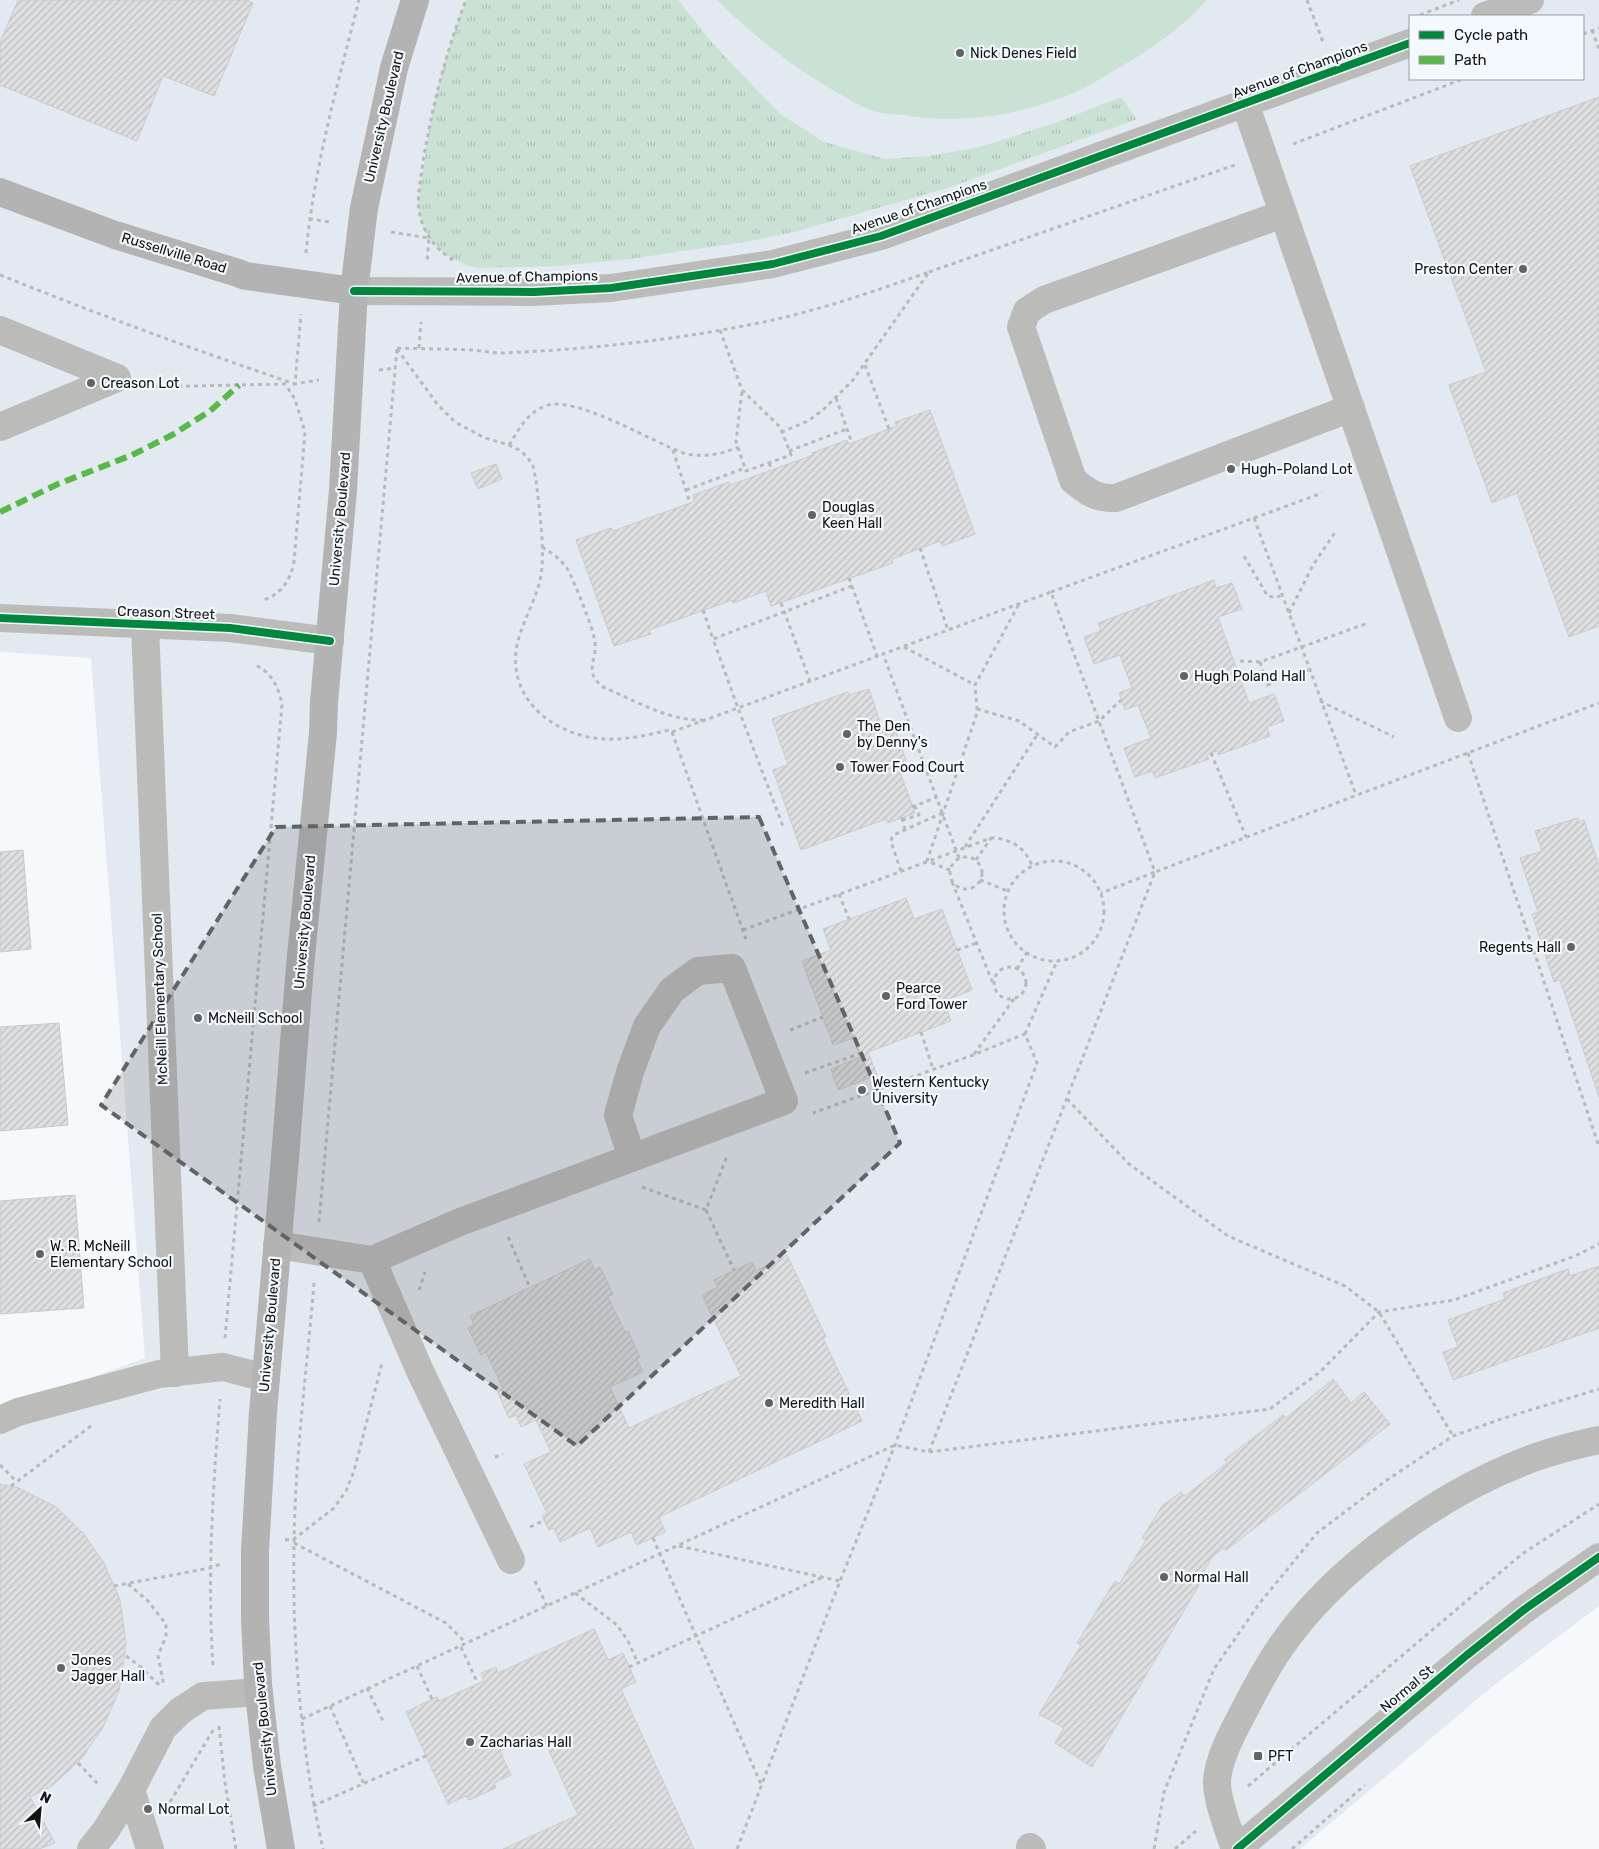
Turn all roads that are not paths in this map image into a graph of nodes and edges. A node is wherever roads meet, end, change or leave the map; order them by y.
1 (414, 0) edge
2 (1530, 0) edge
3 (1488, 15) edge
4 (1409, 44) edge
5 (1245, 104) junction
6 (0, 192) edge
7 (1283, 214) junction
8 (354, 291) junction
9 (0, 330) edge
10 (1350, 408) junction
11 (0, 427) edge
12 (0, 618) edge
13 (145, 625) junction
14 (330, 641) junction
15 (1458, 718) dead end
16 (632, 1158) junction
17 (277, 1245) junction
18 (372, 1260) junction
19 (175, 1373) junction
20 (266, 1378) junction
21 (0, 1420) edge
22 (1599, 1440) edge
23 (1599, 1557) edge
24 (511, 1560) dead end
25 (259, 1692) junction
26 (131, 1790) junction
27 (1263, 1840) edge
28 (91, 1849) edge
29 (150, 1849) edge
30 (281, 1849) edge
31 (1236, 1849) edge

1 - 8 main road, University Boulevard
2 - 3 street
4 - 5 street, Avenue of Champions
5 - 7 street
5 - 8 street, Avenue of Champions
6 - 8 main road, Russellville Road
7 - 10 street
7 - 10 street
8 - 14 main road, University Boulevard
9 - 11 street
10 - 15 street
12 - 13 street, Creason Street
13 - 14 street, Creason Street
13 - 19 street, McNeill Elementary School
14 - 17 main road, University Boulevard
16 - 16 street
16 - 18 street
17 - 18 street
17 - 20 main road, University Boulevard
18 - 24 street
19 - 20 street
19 - 21 street
20 - 25 main road, University Boulevard
22 - 31 street
23 - 27 street, Normal St
25 - 26 street
25 - 30 main road, University Boulevard
26 - 28 street
26 - 29 street
27 - 31 street, Normal St

